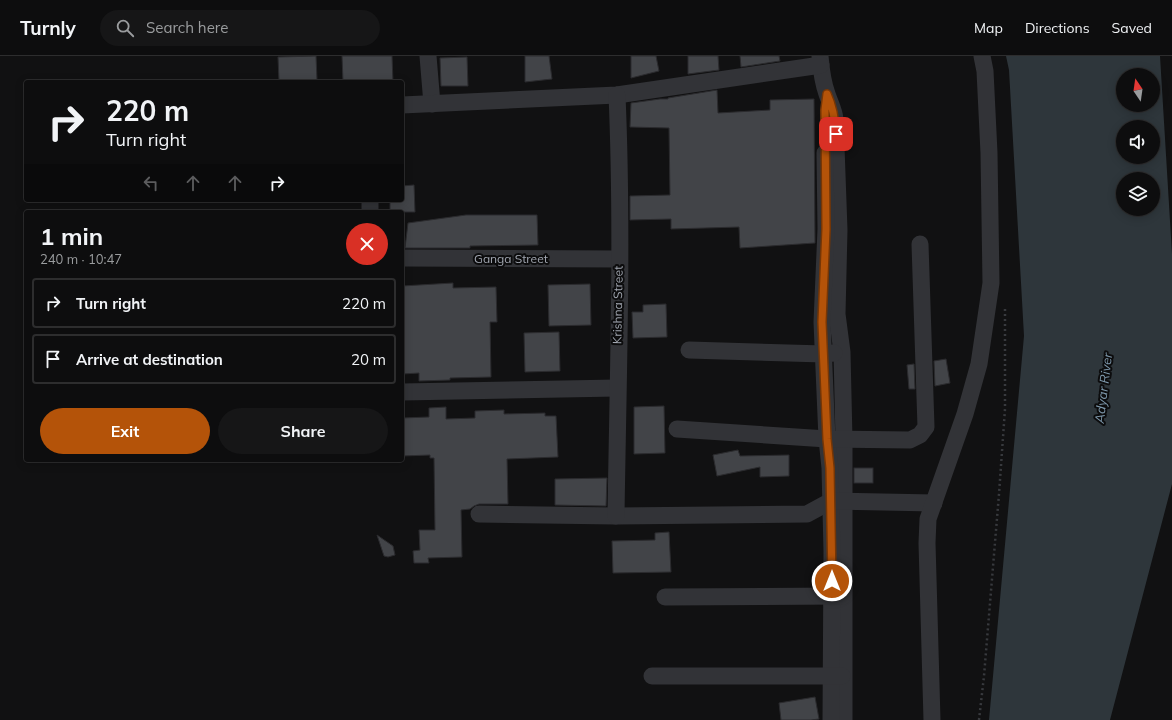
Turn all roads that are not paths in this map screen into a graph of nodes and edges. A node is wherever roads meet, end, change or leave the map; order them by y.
1 (428, 56) edge
2 (982, 56) edge
3 (821, 61) edge
4 (616, 95) junction
5 (432, 104) junction
6 (404, 105) edge
7 (832, 230) junction
8 (920, 244) dead end
9 (404, 258) edge
10 (619, 259) junction
11 (689, 350) dead end
12 (842, 352) junction
13 (824, 354) junction
14 (617, 388) junction
15 (404, 392) edge
16 (677, 429) dead end
17 (827, 439) junction
18 (844, 440) junction
19 (838, 501) junction
20 (934, 503) junction
21 (479, 514) dead end
22 (616, 516) junction
23 (838, 596) junction
24 (665, 597) dead end
25 (838, 675) junction
26 (652, 676) dead end
27 (831, 720) edge
28 (844, 720) edge
29 (932, 720) edge

1 - 5 street
2 - 20 street
3 - 4 street
3 - 7 street
4 - 5 street
4 - 10 street, Krishna Street
5 - 6 street
7 - 12 street
7 - 13 street
8 - 18 street
9 - 10 street, Ganga Street
10 - 14 street, Krishna Street
11 - 13 street
12 - 13 street
12 - 18 street
13 - 17 street
14 - 15 street
14 - 22 street, Krishna Street
16 - 17 street
17 - 18 street
17 - 19 street
18 - 19 street
19 - 20 street
19 - 22 street
19 - 23 street
20 - 29 street
21 - 22 street
23 - 24 street
23 - 25 street
25 - 26 street
25 - 27 street
25 - 28 street

